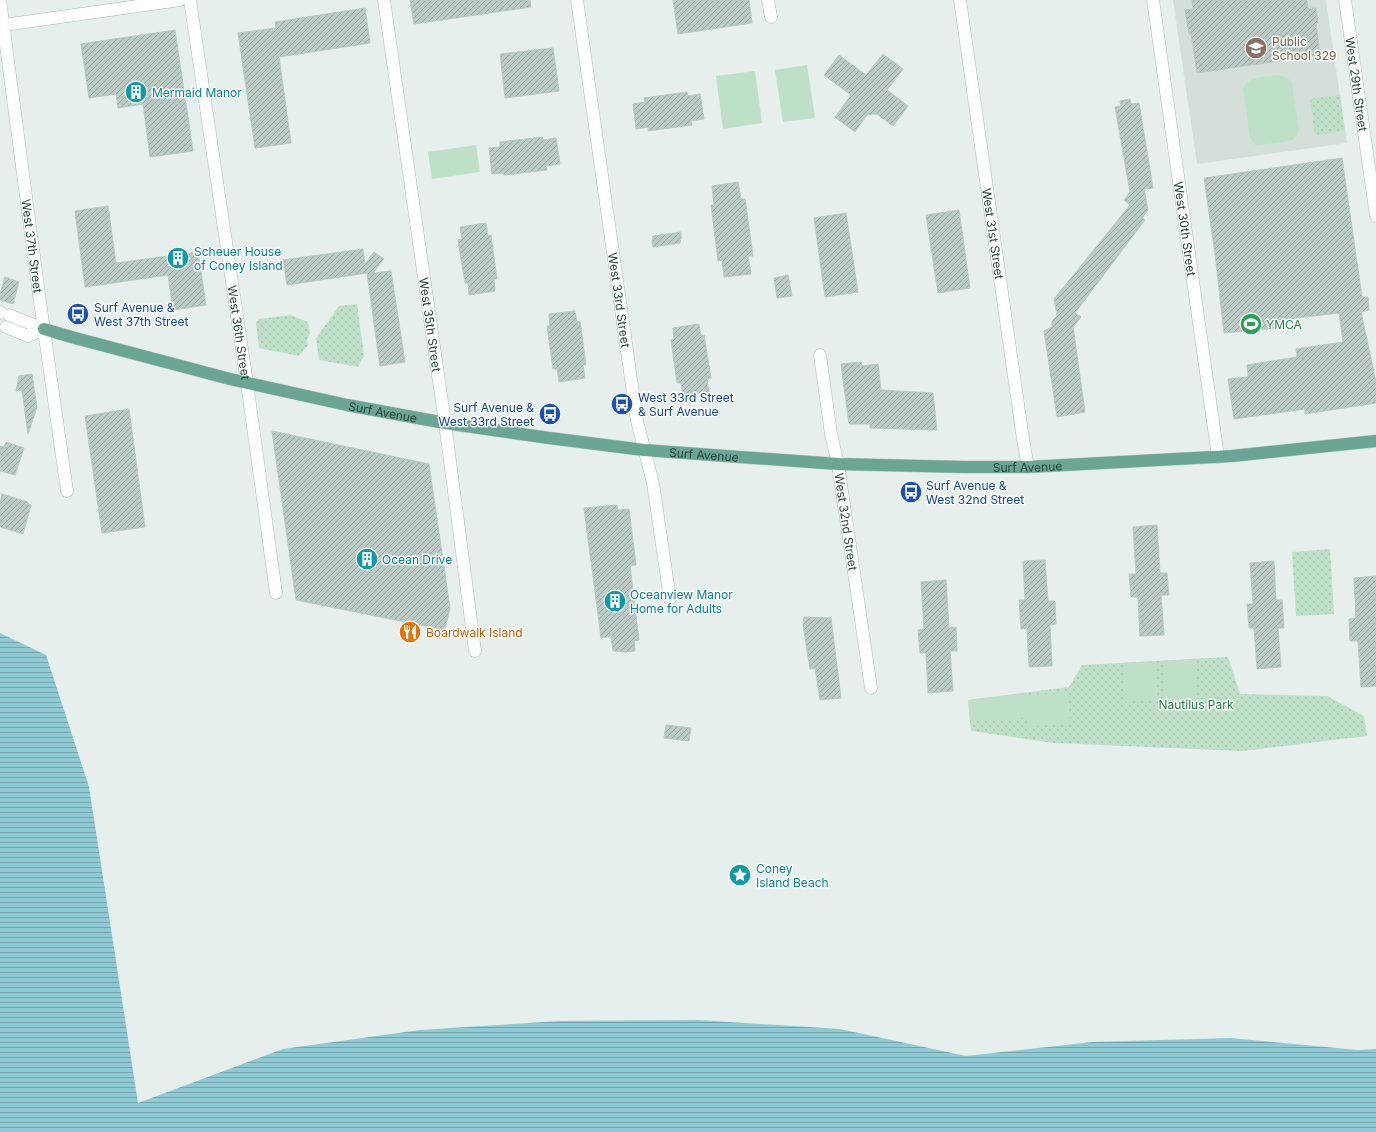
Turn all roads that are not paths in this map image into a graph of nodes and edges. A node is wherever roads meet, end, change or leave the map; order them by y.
1 (0, 0) edge
2 (180, 0) edge
3 (190, 0) edge
4 (384, 0) edge
5 (577, 0) edge
6 (768, 0) edge
7 (960, 0) edge
8 (1153, 0) edge
9 (1345, 0) edge
10 (770, 17) dead end
11 (4, 25) junction
12 (1376, 216) edge
13 (4, 313) edge
14 (6, 328) dead end
15 (44, 329) junction
16 (820, 355) dead end
17 (248, 383) junction
18 (445, 423) junction
19 (1376, 441) edge
20 (644, 450) junction
21 (1218, 457) junction
22 (838, 464) junction
23 (1028, 467) junction
24 (67, 491) dead end
25 (276, 593) dead end
26 (670, 599) dead end
27 (475, 651) dead end
28 (871, 688) dead end

1 - 11 street, West 37th Street
2 - 11 street
3 - 17 street, West 36th Street
4 - 18 street, West 35th Street
5 - 20 street, West 33rd Street
6 - 10 street
7 - 23 street, West 31st Street
8 - 21 street, West 30th Street
9 - 12 street, West 29th Street
11 - 15 street, West 37th Street
13 - 15 street, Surf Avenue
14 - 15 street
15 - 17 main road, Surf Avenue
15 - 24 street, West 37th Street
16 - 22 street, West 32nd Street
17 - 18 main road, Surf Avenue
17 - 25 street, West 36th Street
18 - 20 main road, Surf Avenue
18 - 27 street, West 35th Street
19 - 21 main road, Surf Avenue
20 - 22 main road, Surf Avenue
20 - 26 street, West 33rd Street
21 - 23 main road, Surf Avenue
22 - 23 main road, Surf Avenue
22 - 28 street, West 32nd Street

